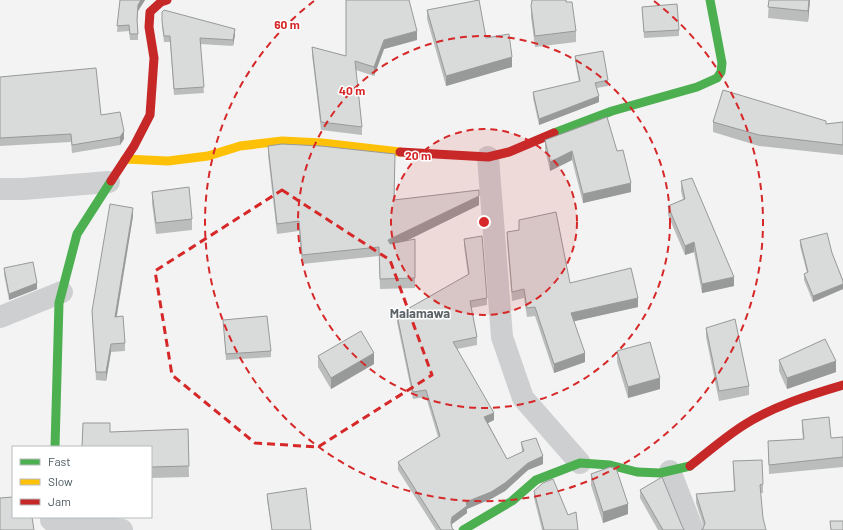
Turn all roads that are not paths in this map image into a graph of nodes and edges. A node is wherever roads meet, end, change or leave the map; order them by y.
1 (710, 0) edge
2 (158, 3) edge
3 (488, 157) junction
4 (125, 159) junction
5 (109, 182) junction
6 (0, 189) edge
7 (62, 292) junction
8 (0, 317) edge
9 (843, 385) edge
10 (55, 446) edge
11 (580, 463) junction
12 (670, 471) junction
13 (50, 522) edge
14 (122, 530) edge
15 (463, 530) edge
16 (693, 530) edge

1 - 3 street
2 - 4 street
3 - 4 street
3 - 11 street
4 - 5 street
5 - 6 street
5 - 7 street
7 - 8 street
7 - 10 street
9 - 12 street
11 - 12 street
11 - 15 street
12 - 16 street
13 - 14 street

